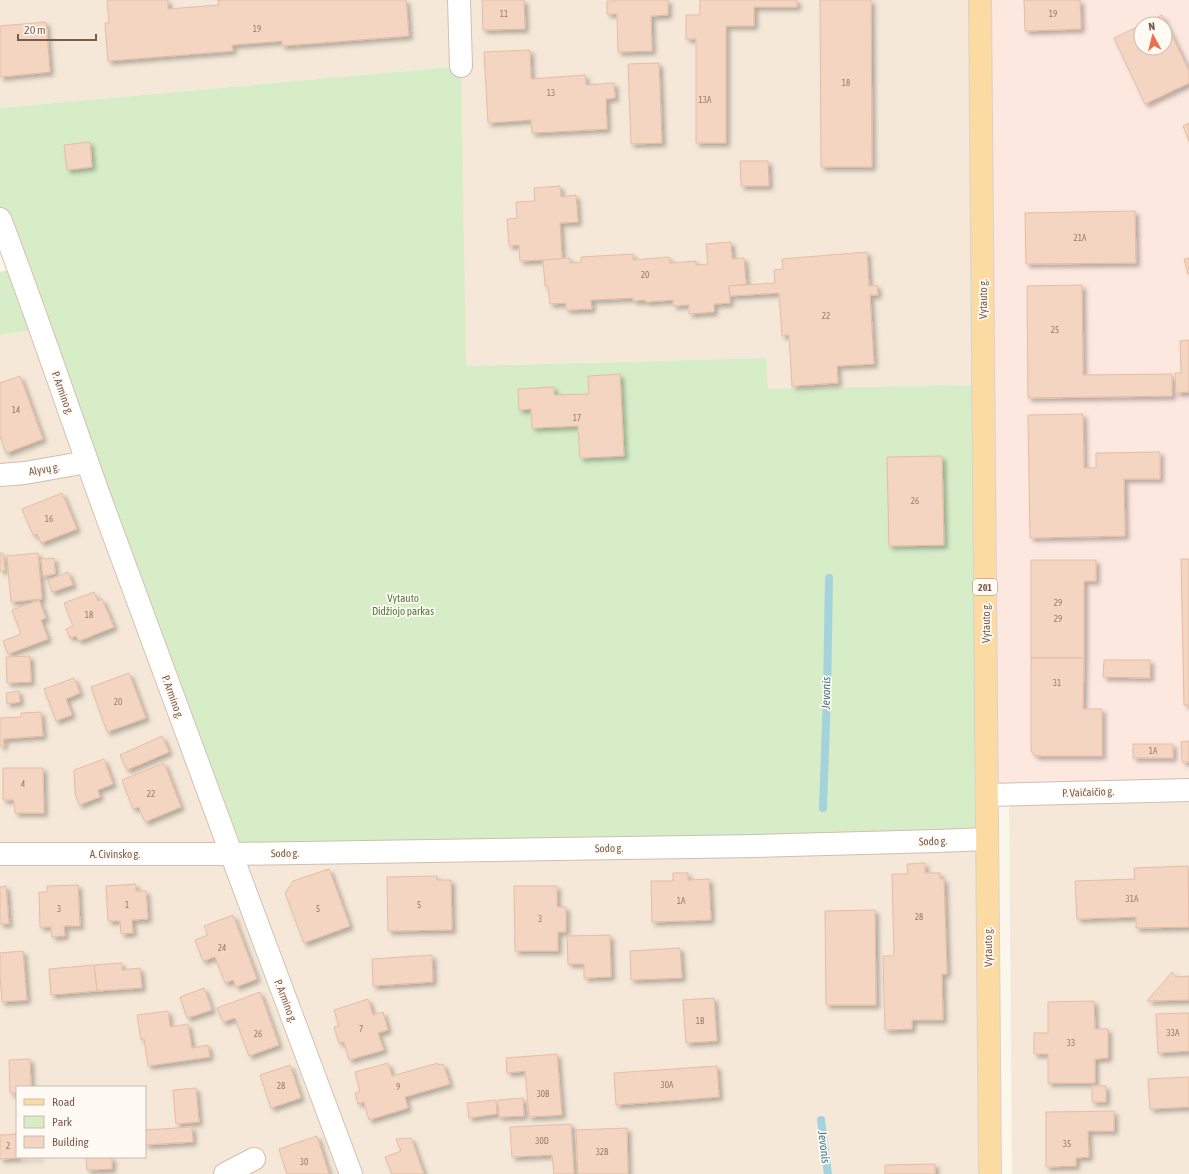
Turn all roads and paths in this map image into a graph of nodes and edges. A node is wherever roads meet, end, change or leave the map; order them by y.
1 (459, 0) edge
2 (980, 0) edge
3 (461, 66) dead end
4 (0, 219) edge
5 (87, 462) junction
6 (0, 475) edge
7 (1189, 790) edge
8 (987, 795) junction
9 (987, 839) junction
10 (0, 854) edge
11 (231, 854) junction
12 (254, 1159) dead end
13 (225, 1174) edge
14 (351, 1174) edge
15 (990, 1174) edge

1 - 3 street
2 - 8 main road, Vytauto g. / 201
4 - 5 street, P. Armino g.
5 - 6 street, Alyvų g.
5 - 11 street, P. Armino g.
7 - 8 street, P. Vaičaičio g.
8 - 9 main road, Vytauto g. / 201
9 - 11 street, Sodo g.
9 - 15 main road, Vytauto g. / 201
10 - 11 street, A. Civinsko g.
11 - 14 street, P. Armino g.
12 - 13 street

